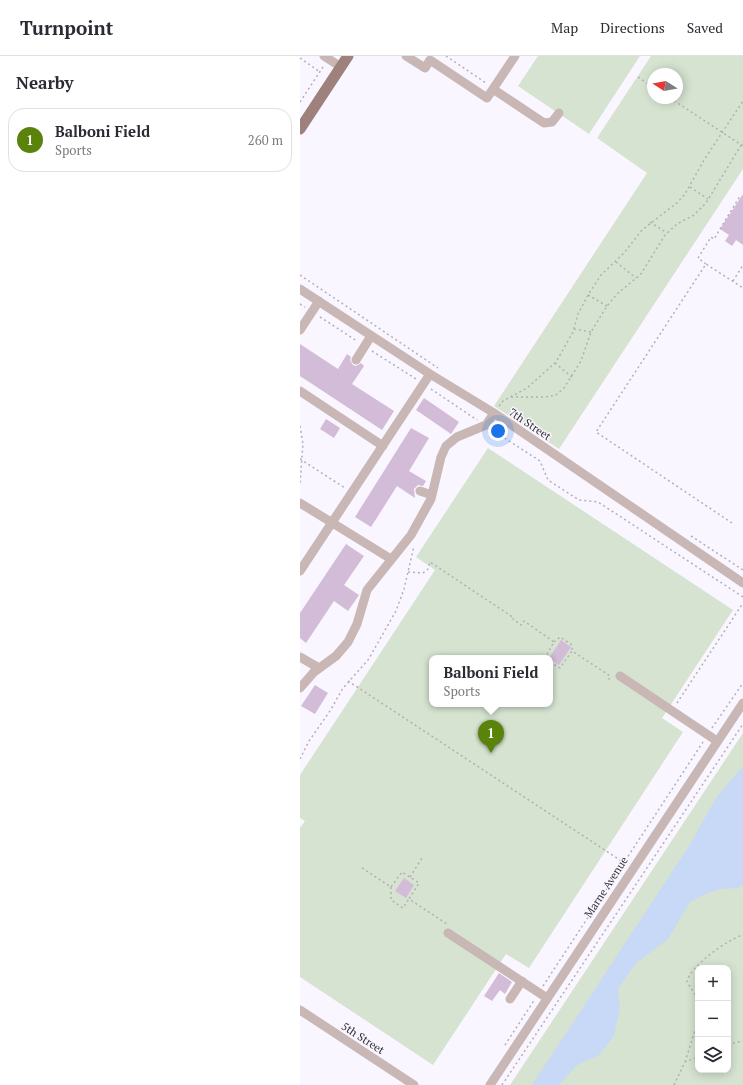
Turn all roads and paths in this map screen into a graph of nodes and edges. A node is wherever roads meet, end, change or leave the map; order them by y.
1 (348, 56) edge
2 (406, 56) edge
3 (446, 56) edge
4 (515, 56) edge
5 (300, 58) edge
6 (326, 58) edge
7 (431, 58) edge
8 (341, 67) junction
9 (320, 72) junction
10 (638, 77) dead end
11 (647, 83) edge
12 (494, 88) junction
13 (743, 101) edge
14 (300, 102) edge
15 (679, 104) edge
16 (559, 113) dead end
17 (300, 129) edge
18 (722, 132) junction
19 (743, 142) edge
20 (742, 145) edge
21 (690, 187) junction
22 (740, 196) dead end
23 (709, 199) junction
24 (650, 222) junction
25 (667, 233) junction
26 (616, 262) junction
27 (706, 264) junction
28 (743, 265) edge
29 (636, 278) junction
30 (733, 281) junction
31 (743, 288) edge
32 (300, 289) edge
33 (588, 295) junction
34 (319, 301) junction
35 (300, 304) edge
36 (607, 306) junction
37 (312, 312) junction
38 (574, 329) junction
39 (300, 330) edge
40 (591, 332) junction
41 (372, 336) junction
42 (365, 346) junction
43 (356, 360) dead end
44 (554, 363) junction
45 (430, 374) junction
46 (572, 377) junction
47 (423, 384) junction
48 (300, 391) edge
49 (509, 397) junction
50 (494, 414) junction
51 (486, 425) junction
52 (300, 426) edge
53 (382, 446) junction
54 (300, 459) edge
55 (303, 461) junction
56 (300, 484) edge
57 (420, 491) dead end
58 (352, 493) junction
59 (432, 495) junction
60 (300, 503) edge
61 (331, 523) junction
62 (732, 523) dead end
63 (415, 541) dead end
64 (391, 559) junction
65 (300, 571) edge
66 (408, 572) junction
67 (743, 583) edge
68 (743, 597) edge
69 (743, 603) edge
70 (554, 642) junction
71 (572, 651) junction
72 (546, 655) edge
73 (300, 657) edge
74 (553, 663) edge
75 (318, 668) junction
76 (617, 680) joint
77 (348, 681) junction
78 (743, 683) edge
79 (300, 688) edge
80 (743, 703) edge
81 (672, 711) junction
82 (743, 724) edge
83 (708, 735) junction
84 (717, 741) junction
85 (300, 759) edge
86 (422, 858) dead end
87 (623, 862) junction
88 (362, 868) dead end
89 (410, 877) junction
90 (391, 888) junction
91 (409, 899) junction
92 (448, 929) joint
93 (743, 935) edge
94 (698, 965) edge
95 (695, 967) edge
96 (522, 981) junction
97 (539, 992) junction
98 (695, 994) edge
99 (547, 998) junction
100 (510, 999) dead end
101 (300, 1010) edge
102 (695, 1030) edge
103 (743, 1040) edge
104 (731, 1043) edge
105 (505, 1045) dead end
106 (695, 1057) edge
107 (685, 1062) junction
108 (414, 1085) edge
109 (490, 1085) edge
110 (502, 1085) edge
111 (674, 1085) edge

1 - 8 main road
2 - 7 street
3 - 12 path
4 - 12 street
5 - 9 path
6 - 8 street
6 - 9 path
7 - 12 street
8 - 17 main road
9 - 14 path
10 - 11 path
12 - 16 street
13 - 18 path
15 - 18 path
18 - 20 path
18 - 21 path
19 - 20 path
20 - 23 path
21 - 23 path
21 - 24 path
22 - 27 path
23 - 25 path
24 - 25 path
24 - 26 path
25 - 29 path
26 - 29 path
26 - 33 path
27 - 30 path
27 - 62 path
28 - 30 path
29 - 36 path
30 - 31 path
32 - 34 street, 7th Street
33 - 36 path
33 - 38 path
34 - 37 street
34 - 41 street, 7th Street
35 - 37 path
36 - 40 path
37 - 39 street
37 - 42 path
38 - 40 path
38 - 44 path
40 - 46 path
41 - 42 street
41 - 45 street, 7th Street
42 - 43 street
42 - 47 path
44 - 46 path
44 - 49 path
45 - 47 street
45 - 50 street, 7th Street
46 - 49 path
47 - 51 path
47 - 53 street
48 - 53 street
49 - 50 path
50 - 51 street
50 - 67 street, 7th Street
51 - 59 street
51 - 68 path
52 - 55 path
53 - 58 street
54 - 55 path
55 - 56 path
55 - 58 path
57 - 59 street
58 - 61 street
59 - 64 street
60 - 61 street
61 - 64 street
61 - 65 street
63 - 66 path
64 - 75 street
66 - 70 path
66 - 77 path
69 - 81 path
70 - 71 path
70 - 72 path
71 - 74 path
71 - 76 path
73 - 75 street
75 - 79 street
76 - 81 street
77 - 85 path
77 - 87 path
78 - 83 path
80 - 84 street, Marne Avenue
81 - 83 street
82 - 110 path
83 - 84 street
83 - 87 path
84 - 99 street, Marne Avenue
86 - 89 path
87 - 97 path
88 - 90 path
89 - 90 path
89 - 91 path
90 - 91 path
91 - 92 path
92 - 96 street
93 - 94 path
95 - 98 path
96 - 97 street
96 - 100 street
97 - 99 street
97 - 105 path
99 - 109 street, Marne Avenue
101 - 108 street, 5th Street
102 - 107 path
103 - 104 path
106 - 107 path
107 - 111 path

